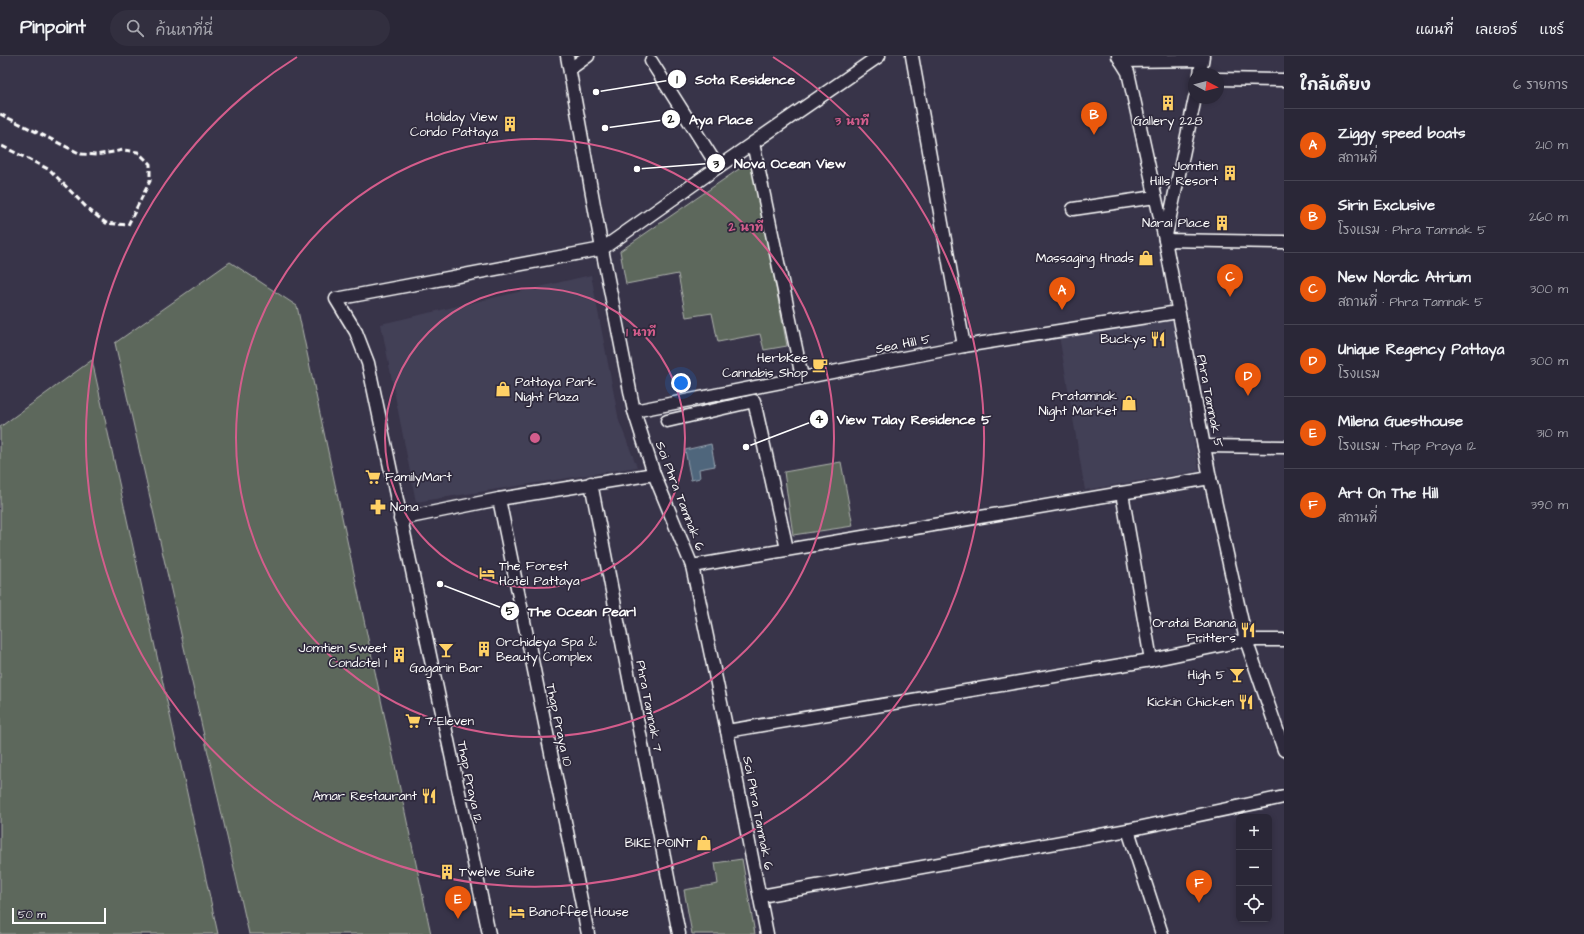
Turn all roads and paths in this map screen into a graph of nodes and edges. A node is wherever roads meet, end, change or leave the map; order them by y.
1 (567, 56) edge
2 (588, 56) edge
3 (879, 56) edge
4 (912, 56) edge
5 (1120, 58) edge
6 (1202, 58) edge
7 (651, 61) dead end
8 (1201, 68) edge
9 (570, 69) junction
10 (1224, 79) edge
11 (1284, 80) edge
12 (1194, 104) edge
13 (753, 143) junction
14 (718, 167) junction
15 (1156, 197) junction
16 (1073, 209) dead end
17 (1165, 240) junction
18 (1284, 242) edge
19 (602, 249) junction
20 (1178, 312) junction
21 (964, 346) junction
22 (802, 377) junction
23 (634, 411) junction
24 (667, 421) dead end
25 (1204, 446) junction
26 (1284, 447) edge
27 (654, 474) junction
28 (1210, 478) junction
29 (591, 483) junction
30 (1122, 493) junction
31 (498, 499) junction
32 (400, 519) junction
33 (788, 549) junction
34 (692, 566) junction
35 (1246, 640) junction
36 (1284, 640) edge
37 (1151, 660) junction
38 (727, 731) junction
39 (1284, 750) edge
40 (1284, 797) edge
41 (1128, 830) junction
42 (761, 896) junction
43 (489, 934) edge
44 (588, 934) edge
45 (679, 934) edge
46 (767, 934) edge
47 (1162, 934) edge

1 - 9 street, Soi Phra Tamnak 6
2 - 9 street
3 - 13 street
4 - 21 street
5 - 6 street
5 - 15 street, Phra Tamnak 5
6 - 8 street
7 - 14 street
9 - 19 street, Soi Phra Tamnak 6
10 - 11 street
12 - 17 street
13 - 14 street
13 - 22 street
14 - 19 street
15 - 16 street
15 - 17 street, Phra Tamnak 5
17 - 18 street
17 - 20 street, Phra Tamnak 5
19 - 23 street, Soi Phra Tamnak 6
19 - 32 street, Thap Praya 12
20 - 21 street, Sea Hill 5
20 - 25 street, Phra Tamnak 5
21 - 22 street, Sea Hill 5
22 - 23 street, Sea Hill 5
23 - 27 street, Soi Phra Tamnak 6
24 - 33 street
25 - 26 street
25 - 28 street, Phra Tamnak 5
27 - 29 street
27 - 34 street, Soi Phra Tamnak 6
28 - 30 street
28 - 35 street, Phra Tamnak 5
29 - 31 street
29 - 45 street, Phra Tamnak 7
30 - 33 street
30 - 37 street
31 - 32 street
31 - 44 street, Thap Praya 10
32 - 43 street, Thap Praya 12
33 - 34 street
34 - 38 street, Soi Phra Tamnak 6
35 - 36 street
35 - 37 street
35 - 39 street, Phra Tamnak 5
37 - 38 street
38 - 42 street, Soi Phra Tamnak 6
40 - 41 street
41 - 42 street
41 - 47 street
42 - 46 street, Soi Phra Tamnak 6

